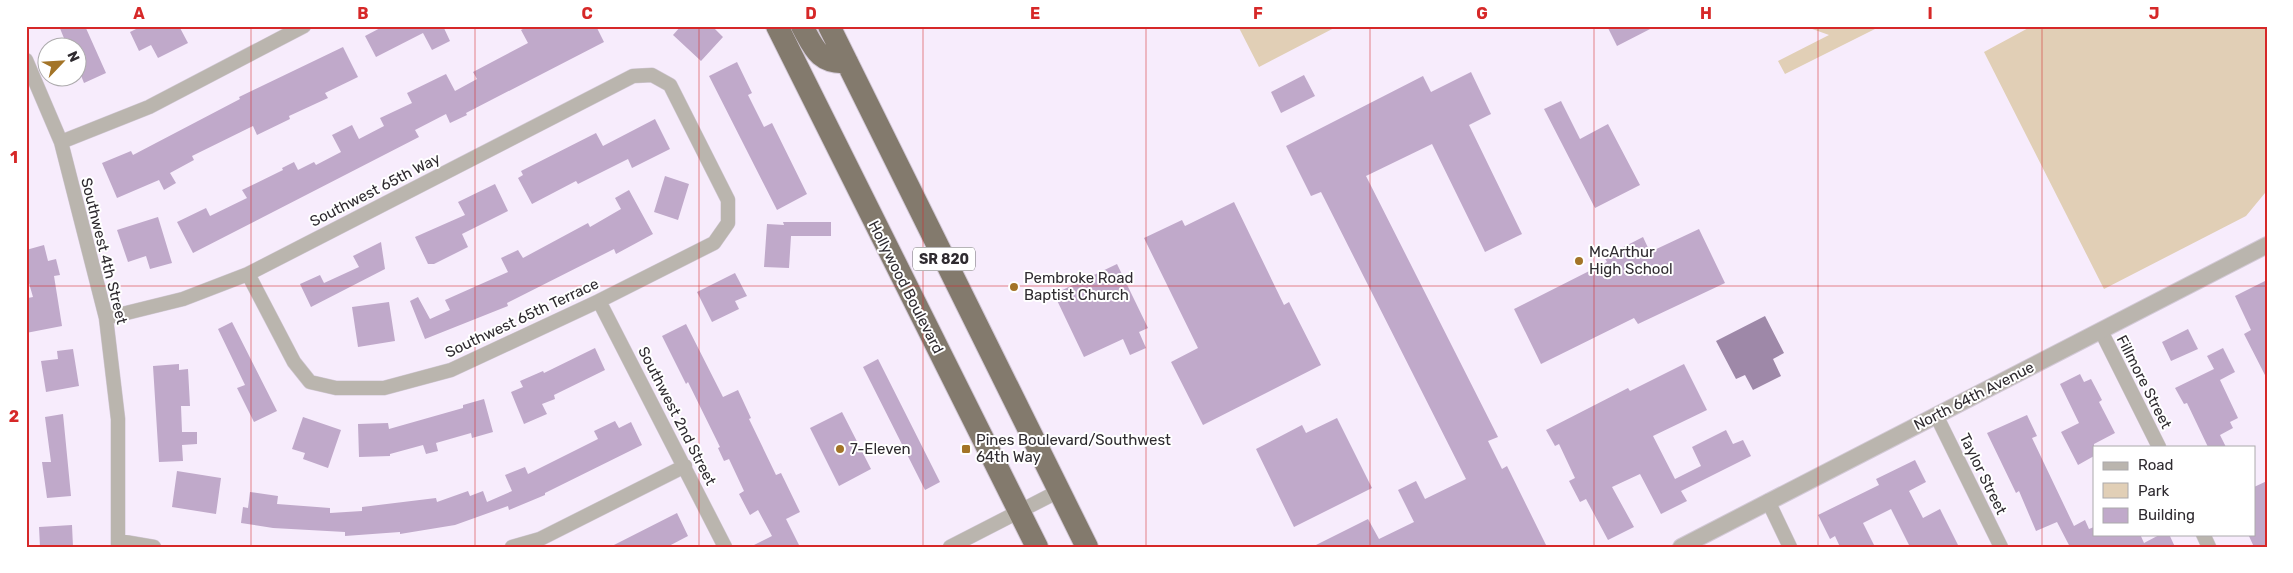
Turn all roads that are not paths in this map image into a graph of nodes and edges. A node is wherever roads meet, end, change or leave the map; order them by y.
1 (304, 26) edge
2 (777, 26) edge
3 (802, 26) edge
4 (829, 26) edge
5 (26, 60) edge
6 (847, 62) junction
7 (652, 75) joint
8 (61, 142) junction
9 (2267, 245) edge
10 (248, 274) junction
11 (599, 302) junction
12 (106, 318) junction
13 (2101, 331) junction
14 (1936, 415) junction
15 (2158, 446) edge
16 (685, 466) junction
17 (1059, 491) junction
18 (1768, 501) junction
19 (1019, 511) junction
20 (118, 544) edge
21 (154, 547) edge
22 (512, 547) edge
23 (725, 547) edge
24 (950, 547) edge
25 (1036, 547) edge
26 (1087, 547) edge
27 (1681, 547) edge
28 (1790, 547) edge
29 (2001, 547) edge

1 - 8 street
2 - 19 highway, Hollywood Boulevard / SR 820
3 - 6 highway
4 - 6 highway, SR 820
5 - 8 street, Southwest 4th Street
6 - 17 highway, SR 820
7 - 10 street, Southwest 65th Way
7 - 11 street, Southwest 65th Terrace
8 - 12 street, Southwest 4th Street
9 - 13 street, North 64th Avenue
10 - 11 street, Southwest 65th Terrace
10 - 12 street, Southwest 65th Way
11 - 16 street, Southwest 2nd Street
12 - 20 street, Southwest 4th Street
13 - 14 street, North 64th Avenue
13 - 15 street, Fillmore Street
14 - 18 street, North 64th Avenue
14 - 29 street, Taylor Street
16 - 22 street
16 - 23 street, Southwest 2nd Street
17 - 19 street
17 - 26 highway, SR 820
18 - 27 street, North 64th Avenue
18 - 28 street
19 - 24 street
19 - 25 highway, Hollywood Boulevard / SR 820
20 - 21 street

